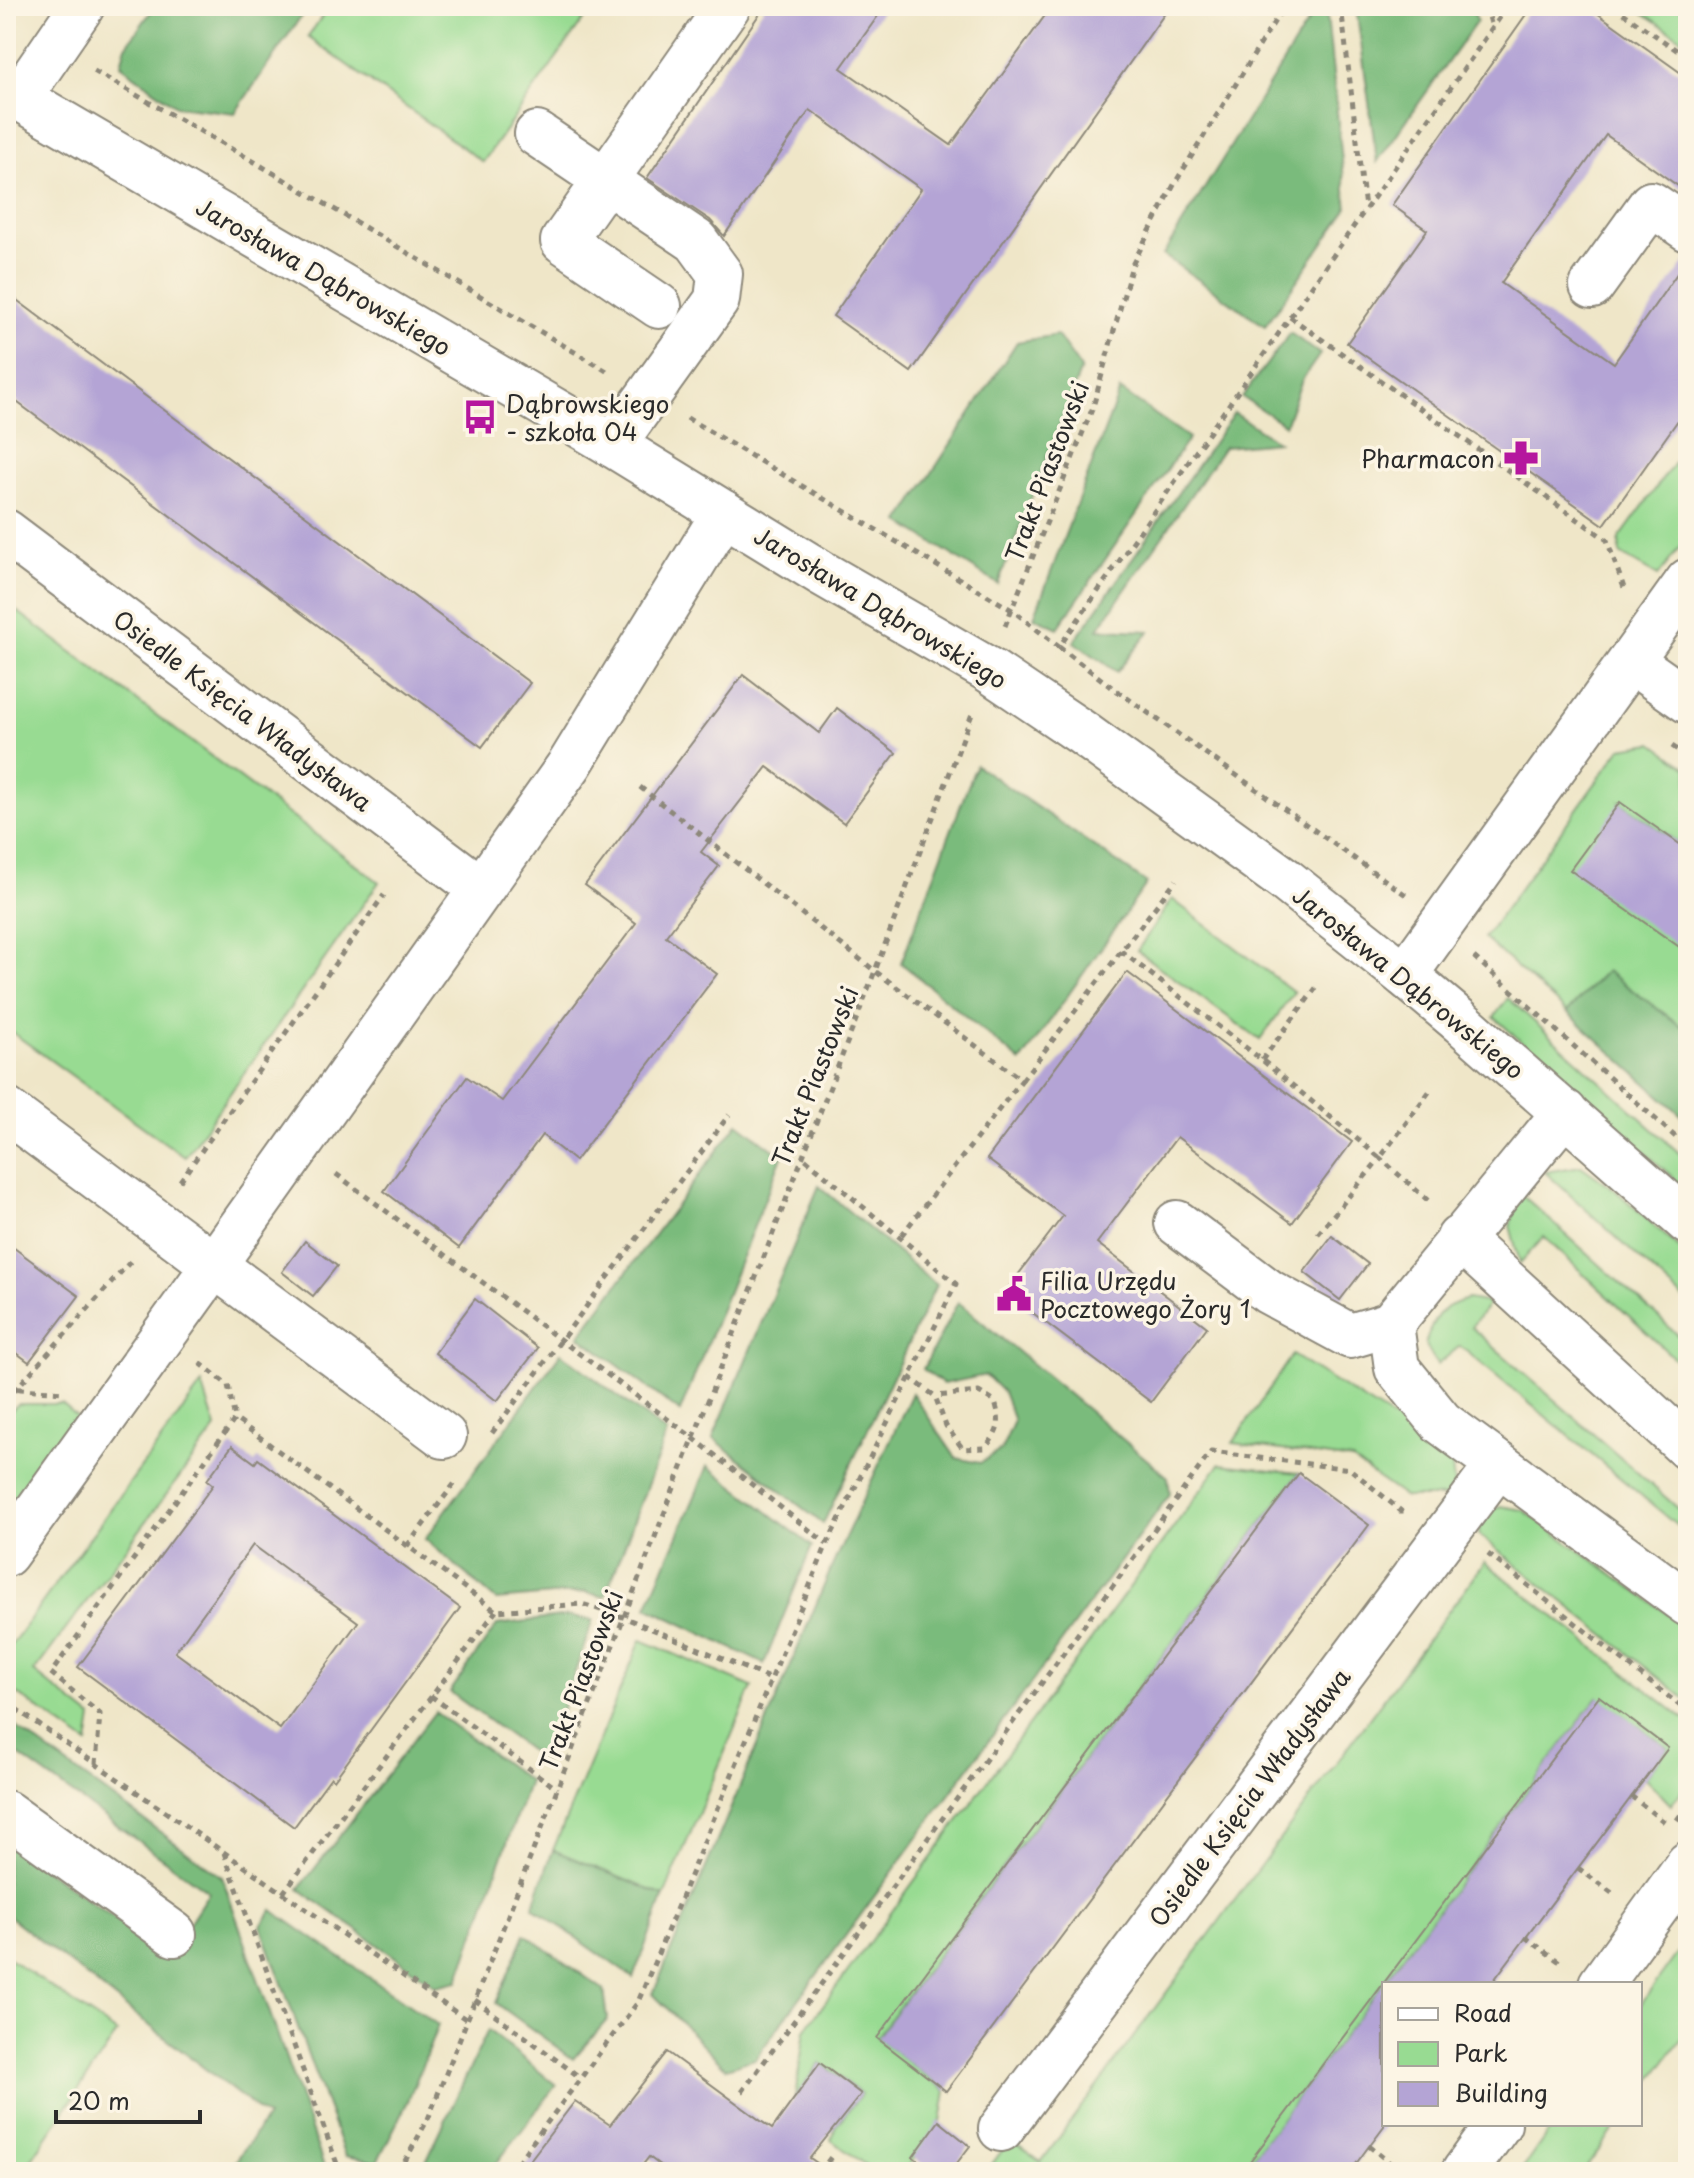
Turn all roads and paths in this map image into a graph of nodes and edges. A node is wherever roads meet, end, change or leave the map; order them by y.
1 (82, 6) edge
2 (728, 6) edge
3 (1284, 6) edge
4 (1341, 6) edge
5 (1486, 6) edge
6 (1508, 6) edge
7 (1613, 6) edge
8 (1492, 28) junction
9 (1688, 58) edge
10 (92, 70) dead end
11 (12, 94) edge
12 (537, 134) dead end
13 (606, 181) junction
14 (1365, 209) junction
15 (1688, 229) edge
16 (1592, 286) dead end
17 (659, 306) dead end
18 (1290, 317) junction
19 (649, 395) junction
20 (613, 445) junction
21 (724, 513) junction
22 (6, 532) edge
23 (1688, 581) edge
24 (1627, 595) dead end
25 (1012, 610) junction
26 (1059, 647) junction
27 (1631, 661) junction
28 (989, 670) junction
29 (1688, 701) edge
30 (640, 787) dead end
31 (1176, 880) dead end
32 (480, 888) junction
33 (384, 895) dead end
34 (1416, 901) dead end
35 (1464, 948) dead end
36 (1121, 951) junction
37 (875, 971) junction
38 (1405, 975) junction
39 (1316, 988) dead end
40 (1262, 1060) junction
41 (1022, 1080) junction
42 (1432, 1088) dead end
43 (6, 1110) edge
44 (1565, 1112) junction
45 (729, 1115) dead end
46 (1688, 1148) edge
47 (801, 1156) junction
48 (1380, 1158) junction
49 (335, 1172) dead end
50 (176, 1187) dead end
51 (1688, 1222) edge
52 (1177, 1223) dead end
53 (1318, 1234) dead end
54 (900, 1237) junction
55 (1459, 1238) junction
56 (137, 1255) dead end
57 (214, 1265) junction
58 (1391, 1324) junction
59 (165, 1336) junction
60 (561, 1340) junction
61 (909, 1377) junction
62 (935, 1396) junction
63 (6, 1400) edge
64 (235, 1419) junction
65 (489, 1437) dead end
66 (692, 1437) junction
67 (1688, 1448) edge
68 (453, 1455) joint
69 (1498, 1465) junction
70 (1402, 1525) dead end
71 (827, 1544) junction
72 (407, 1546) junction
73 (1478, 1546) dead end
74 (6, 1554) edge
75 (1688, 1604) edge
76 (496, 1611) junction
77 (623, 1617) junction
78 (771, 1679) junction
79 (431, 1696) junction
80 (6, 1702) edge
81 (1688, 1712) edge
82 (96, 1764) junction
83 (557, 1789) junction
84 (1631, 1796) dead end
85 (6, 1813) edge
86 (1680, 1846) edge
87 (224, 1852) junction
88 (1578, 1868) dead end
89 (283, 1893) junction
90 (1619, 1898) dead end
91 (174, 1934) dead end
92 (1525, 1937) dead end
93 (1584, 1976) edge
94 (475, 2000) junction
95 (467, 2020) junction
96 (581, 2078) junction
97 (742, 2092) dead end
98 (1498, 2126) edge
99 (1001, 2129) dead end
100 (1369, 2146) dead end
101 (831, 2157) dead end
102 (340, 2172) edge
103 (399, 2172) edge
104 (510, 2172) edge
105 (820, 2172) edge
106 (1401, 2172) edge
107 (1464, 2172) edge

1 - 11 street
2 - 13 street
3 - 25 path, Trakt Piastowski
4 - 14 path
5 - 8 path
6 - 8 path
7 - 9 path
8 - 14 path
10 - 19 path
11 - 20 street, Jarosława Dąbrowskiego
12 - 13 street
13 - 17 street
13 - 19 street
14 - 18 path
15 - 16 street
18 - 24 path
18 - 26 path
19 - 20 street
19 - 25 path
20 - 21 street, Jarosława Dąbrowskiego
21 - 28 street, Jarosława Dąbrowskiego
21 - 32 street
22 - 32 street, Osiedle Księcia Władysława
23 - 27 street
25 - 26 path
25 - 28 path, Trakt Piastowski
26 - 34 path
27 - 29 street
27 - 38 street
28 - 37 path, Trakt Piastowski
28 - 38 street, Jarosława Dąbrowskiego
30 - 37 path
31 - 36 path
32 - 57 street
33 - 50 path
35 - 46 path
36 - 40 path
36 - 41 path
37 - 41 path
37 - 47 path, Trakt Piastowski
38 - 44 street, Jarosława Dąbrowskiego
39 - 40 path
40 - 48 path
41 - 54 path
42 - 48 path
43 - 57 street
44 - 51 street, Jarosława Dąbrowskiego
44 - 55 street
45 - 60 path
47 - 54 path
47 - 66 path, Trakt Piastowski
48 - 53 path
49 - 60 path
52 - 58 street
54 - 61 path
55 - 58 street
55 - 67 street
56 - 63 path
57 - 59 street
57 - 68 street
58 - 69 street
59 - 64 path
59 - 74 street
60 - 65 path
60 - 66 path
61 - 62 path
61 - 71 path
62 - 62 path
64 - 72 path
64 - 82 path
66 - 71 path
66 - 77 path, Trakt Piastowski
68 - 72 path
69 - 75 street
69 - 99 street, Osiedle Księcia Władysława
70 - 97 path
71 - 78 path
72 - 76 path
73 - 81 path
76 - 77 path
76 - 79 path
77 - 78 path
77 - 83 path, Trakt Piastowski
78 - 96 path
79 - 83 path
79 - 89 path
80 - 82 path
82 - 87 path
83 - 94 path, Trakt Piastowski
84 - 86 path
85 - 91 street
86 - 93 street
87 - 89 path
87 - 102 path
88 - 90 path
89 - 95 path
92 - 93 path
94 - 95 path, Trakt Piastowski
94 - 96 path
95 - 103 path, Trakt Piastowski
96 - 104 path
98 - 107 street
100 - 106 path
101 - 105 path

